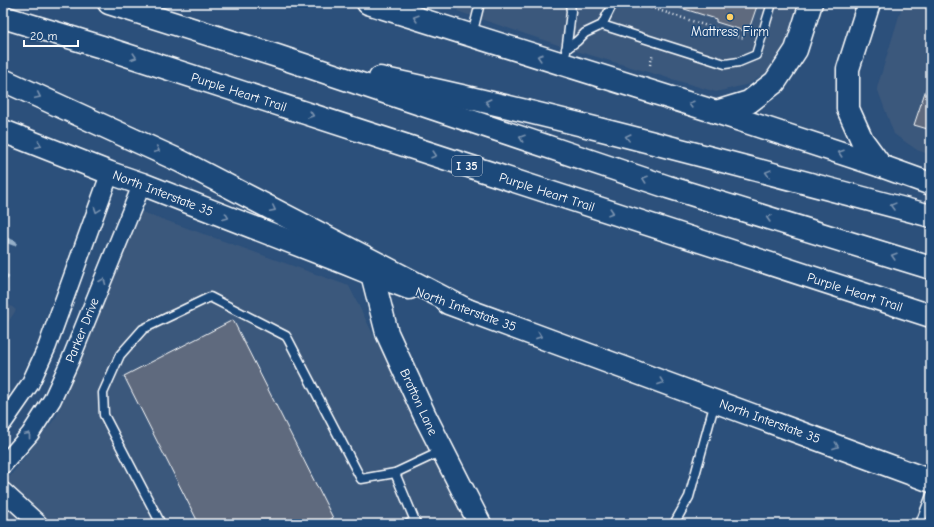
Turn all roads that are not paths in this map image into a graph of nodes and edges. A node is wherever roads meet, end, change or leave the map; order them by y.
1 (109, 3) edge
2 (368, 3) edge
3 (480, 3) edge
4 (570, 3) edge
5 (613, 3) edge
6 (772, 3) edge
7 (811, 3) edge
8 (869, 3) edge
9 (3, 16) edge
10 (602, 25) junction
11 (472, 36) junction
12 (277, 56) junction
13 (565, 57) junction
14 (3, 80) edge
15 (716, 112) junction
16 (3, 131) edge
17 (881, 166) junction
18 (110, 174) junction
19 (142, 184) junction
20 (931, 184) edge
21 (931, 216) edge
22 (931, 268) edge
23 (372, 274) junction
24 (467, 310) junction
25 (931, 316) edge
26 (715, 402) junction
27 (3, 423) edge
28 (442, 451) junction
29 (3, 465) edge
30 (395, 473) junction
31 (931, 481) edge
32 (3, 491) edge
33 (931, 495) edge
34 (413, 523) edge
35 (39, 524) edge
36 (161, 524) edge
37 (480, 524) edge
38 (676, 524) edge
39 (920, 524) edge

1 - 12 main road
11 -> 2 main road
3 - 11 lane
4 - 13 lane
5 - 10 lane
6 - 10 lane
7 - 15 main road
8 - 17 main road
9 -> 25 main road, Purple Heart Trail / I 35
10 - 13 lane
13 -> 11 main road
21 -> 12 main road
22 -> 12 main road
15 -> 13 main road
14 -> 24 main road
17 -> 15 main road
16 -> 18 main road, North Interstate 35
17 - 20 main road
18 - 19 main road, North Interstate 35
18 -> 27 street, Parker Drive
19 -> 23 main road, North Interstate 35
29 -> 19 street, Parker Drive
23 - 24 main road, North Interstate 35
23 - 28 main road, Bratton Lane
24 -> 26 main road, North Interstate 35
26 -> 31 main road, North Interstate 35
26 - 38 lane
28 - 30 lane
28 - 37 main road, Bratton Lane
30 - 34 lane
30 - 36 lane
32 - 35 street
33 - 39 lane

